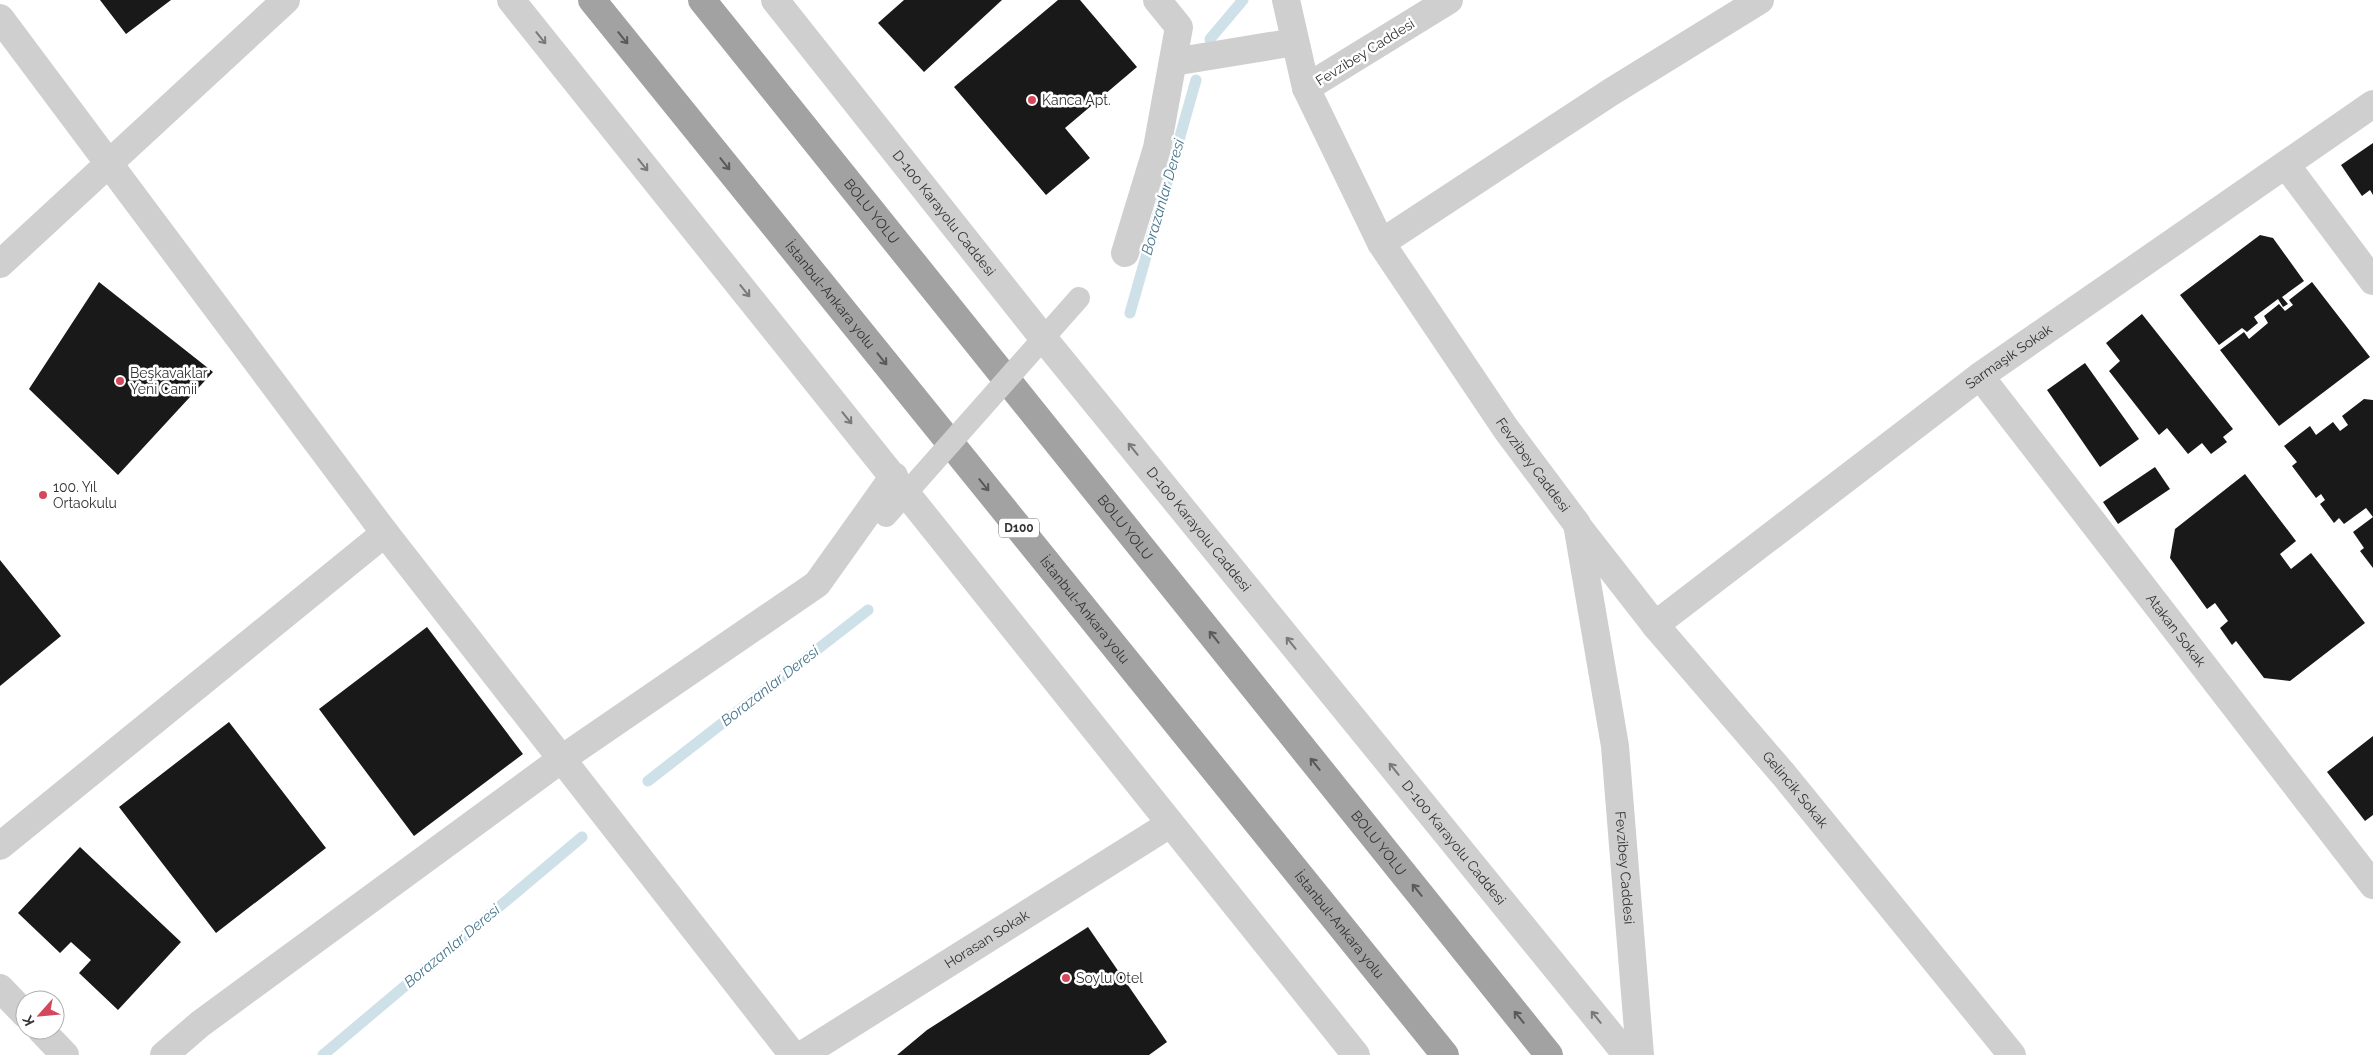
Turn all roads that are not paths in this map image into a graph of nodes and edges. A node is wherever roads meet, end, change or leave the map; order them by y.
1 (286, 0) edge
2 (511, 0) edge
3 (592, 0) edge
4 (702, 0) edge
5 (775, 0) edge
6 (1157, 0) edge
7 (1286, 0) edge
8 (1449, 0) edge
9 (1760, 0) edge
10 (0, 18) edge
11 (1294, 42) junction
12 (1173, 62) junction
13 (1306, 88) junction
14 (2373, 104) edge
15 (109, 162) junction
16 (2286, 165) junction
17 (1381, 243) junction
18 (1124, 253) dead end
19 (0, 264) edge
20 (2373, 281) edge
21 (1079, 298) dead end
22 (1980, 376) junction
23 (894, 476) junction
24 (886, 516) dead end
25 (1577, 524) junction
26 (385, 533) junction
27 (1655, 625) junction
28 (563, 758) junction
29 (1170, 824) junction
30 (0, 846) edge
31 (2373, 885) edge
32 (0, 988) edge
33 (15, 1004) edge
34 (50, 1040) edge
35 (65, 1055) edge
36 (164, 1055) edge
37 (793, 1055) edge
38 (802, 1055) edge
39 (1356, 1055) edge
40 (1445, 1055) edge
41 (1549, 1055) edge
42 (1626, 1055) edge
43 (1640, 1055) edge
44 (2012, 1055) edge

1 - 15 street
2 -> 23 street
3 -> 40 highway, İstanbul-Ankara yolu / D100
41 -> 4 highway, BOLU YOLU
42 -> 5 street, D-100 Karayolu Caddesi
6 - 12 street
7 - 11 street
8 - 13 street, Fevzibey Caddesi
9 - 17 street
10 - 15 street
11 - 12 street
11 - 13 street
12 - 18 street
13 - 17 street, Fevzibey Caddesi
14 - 16 street, Sarmaşık Sokak
15 - 19 street
15 - 26 street
16 - 20 street
16 - 22 street, Sarmaşık Sokak
17 - 25 street, Fevzibey Caddesi
21 - 24 street, bridge
22 - 27 street, Sarmaşık Sokak
22 - 31 street, Atakan Sokak
23 - 28 street
23 - 29 street
25 - 27 street, Gelincik Sokak
25 - 43 street, Fevzibey Caddesi
26 - 28 street
26 - 30 street
27 - 44 street, Gelincik Sokak
28 - 36 street
28 - 37 street
29 - 38 street, Horasan Sokak
29 - 39 street
32 - 33 street
34 - 35 street

